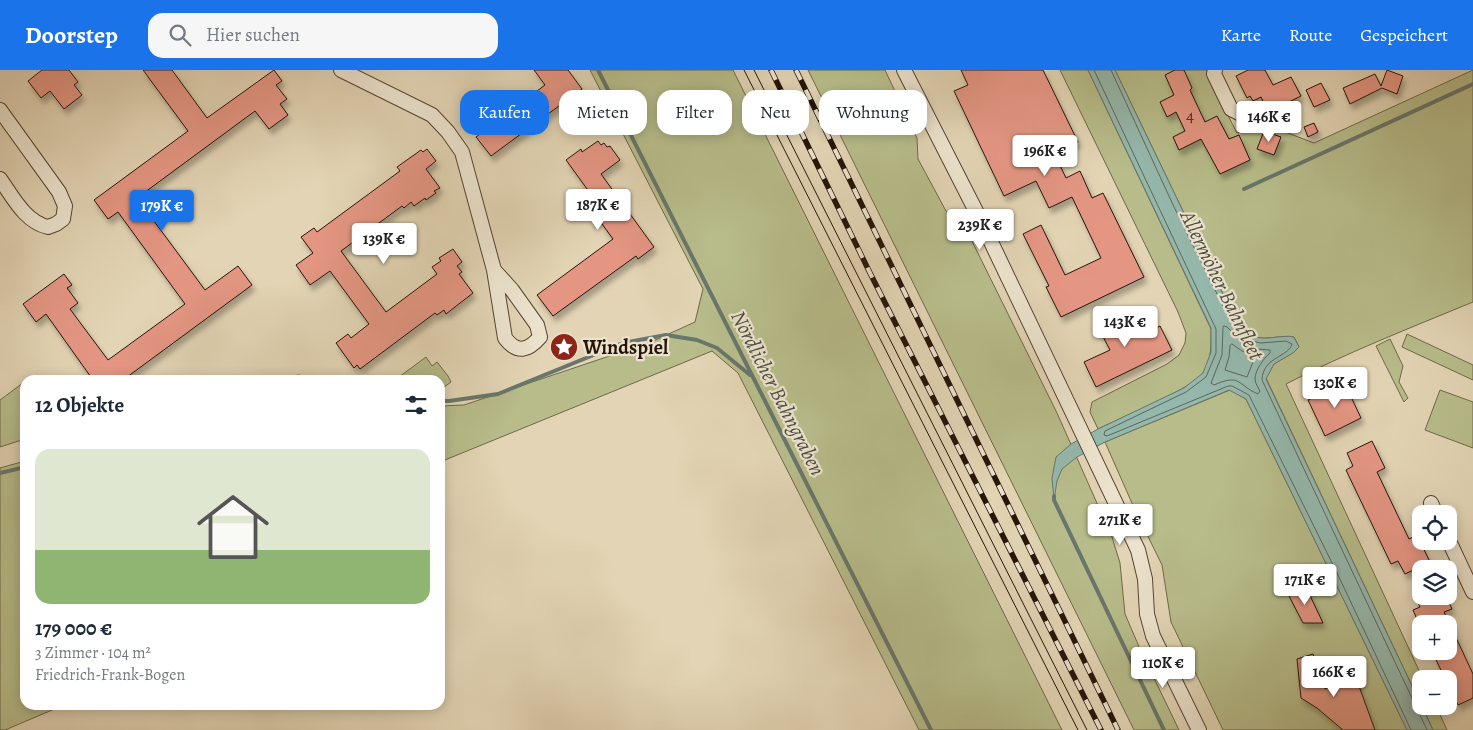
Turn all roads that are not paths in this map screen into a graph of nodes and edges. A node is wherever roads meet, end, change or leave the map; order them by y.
1 (341, 70) edge
2 (904, 70) edge
3 (1215, 70) edge
4 (0, 110) edge
5 (1256, 120) dead end
6 (0, 179) edge
7 (494, 270) junction
8 (1453, 550) edge
9 (1473, 592) edge
10 (1199, 730) edge

1 - 7 street
2 - 10 street
3 - 5 street
4 - 6 street
7 - 7 street
8 - 9 street

